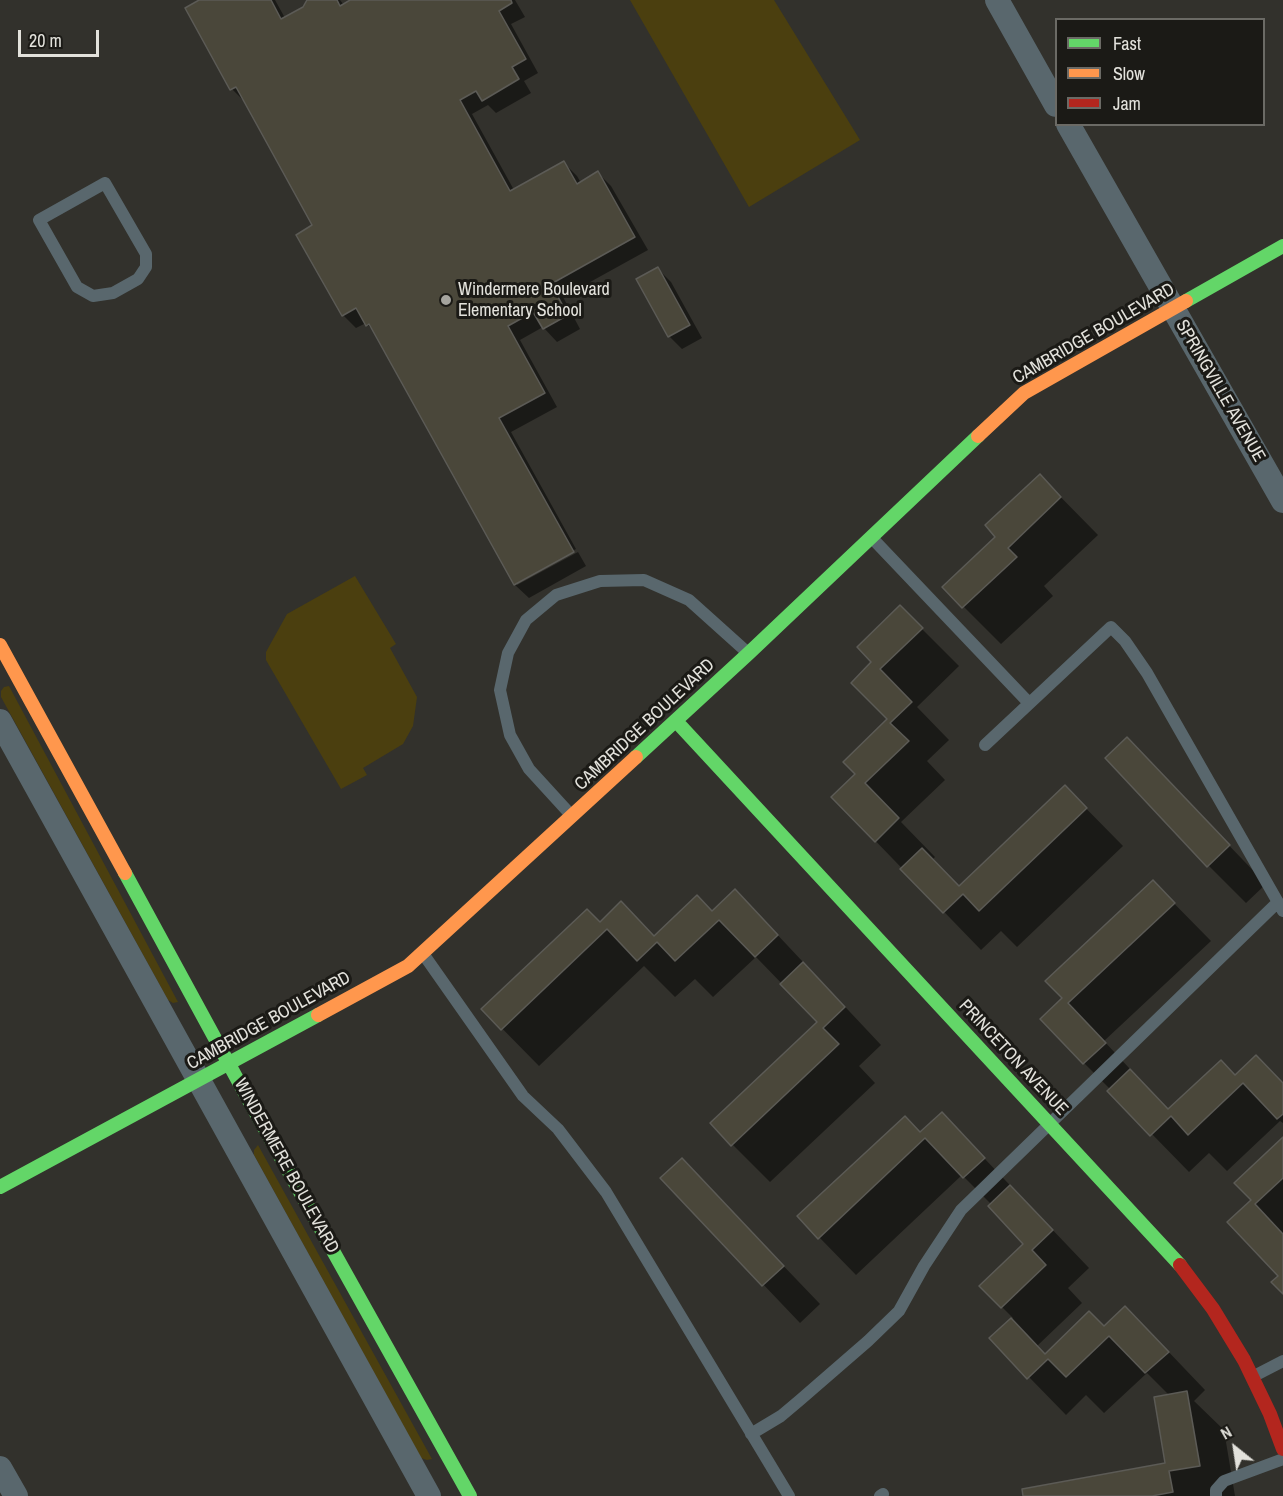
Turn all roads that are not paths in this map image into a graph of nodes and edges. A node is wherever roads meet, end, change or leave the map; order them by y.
1 (996, 0) edge
2 (1055, 103) edge
3 (1069, 126) edge
4 (105, 183) joint
5 (1283, 246) edge
6 (1174, 309) junction
7 (1283, 501) edge
8 (871, 537) junction
9 (0, 645) edge
10 (749, 653) junction
11 (1029, 704) junction
12 (0, 721) edge
13 (676, 721) junction
14 (985, 745) dead end
15 (572, 816) junction
16 (1281, 906) edge
17 (423, 954) junction
18 (229, 1064) junction
19 (199, 1081) junction
20 (1049, 1123) junction
21 (0, 1187) edge
22 (1283, 1361) edge
23 (1253, 1377) junction
24 (751, 1434) junction
25 (1283, 1449) edge
26 (1283, 1459) edge
27 (0, 1468) edge
28 (438, 1482) edge
29 (16, 1496) edge
30 (470, 1496) edge
31 (789, 1496) edge
32 (1216, 1496) edge

1 - 2 street
3 - 6 street, SPRINGVILLE AVENUE
4 - 4 lane
5 - 6 street, CAMBRIDGE BOULEVARD
6 - 7 street, SPRINGVILLE AVENUE
6 - 8 street, CAMBRIDGE BOULEVARD
8 - 10 street, CAMBRIDGE BOULEVARD
8 - 11 lane
9 - 18 street, WINDERMERE BOULEVARD
10 - 13 street, CAMBRIDGE BOULEVARD
10 - 15 lane
11 - 14 lane
11 - 16 lane
12 - 19 street, WINDERMERE BOULEVARD
13 - 15 street, CAMBRIDGE BOULEVARD
13 - 20 street, PRINCETON AVENUE
15 - 17 street, CAMBRIDGE BOULEVARD
16 - 20 lane
17 - 18 street, CAMBRIDGE BOULEVARD
17 - 24 lane
18 - 19 street, CAMBRIDGE BOULEVARD
18 - 28 street, WINDERMERE BOULEVARD
19 - 21 street, CAMBRIDGE BOULEVARD
19 - 28 street, WINDERMERE BOULEVARD
20 - 23 street, PRINCETON AVENUE
20 - 24 lane
22 - 23 lane
23 - 25 street, PRINCETON AVENUE
24 - 31 lane
26 - 32 lane
27 - 29 street
28 - 30 street, WINDERMERE BOULEVARD

